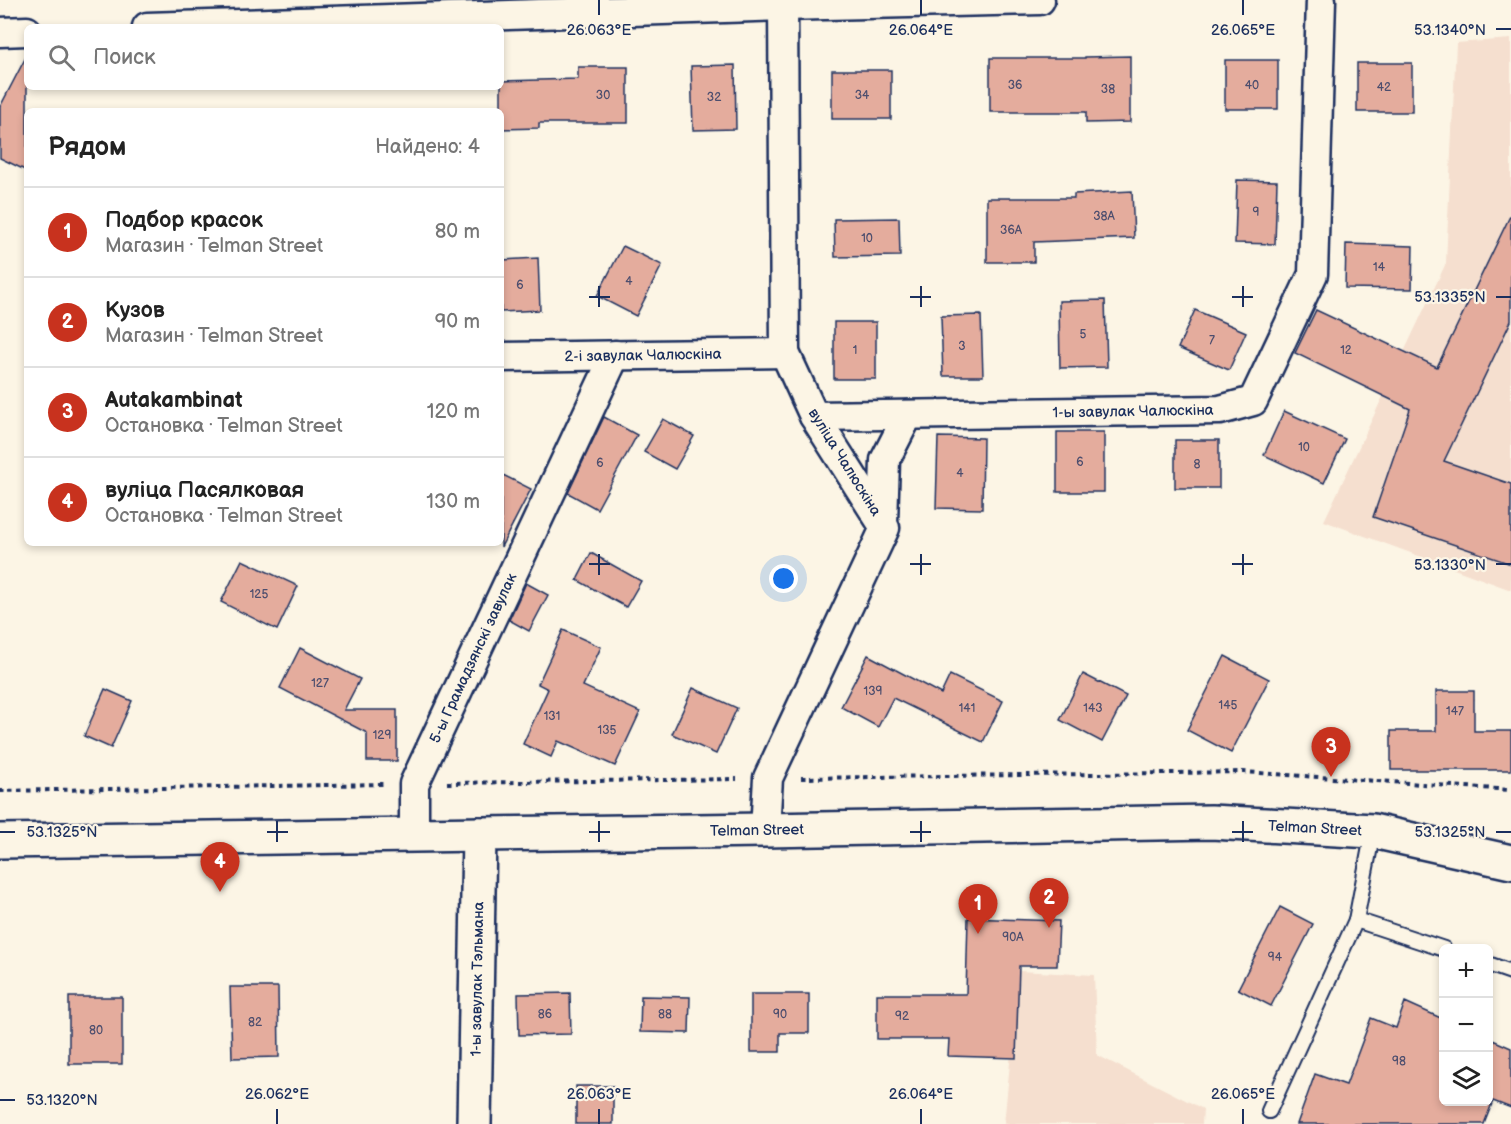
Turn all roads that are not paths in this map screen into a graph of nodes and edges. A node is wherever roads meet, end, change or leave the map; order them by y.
1 (1040, 0) edge
2 (1322, 0) edge
3 (783, 3) edge
4 (226, 24) edge
5 (24, 31) edge
6 (0, 32) edge
7 (785, 353) junction
8 (615, 355) junction
9 (504, 357) edge
10 (908, 415) junction
11 (814, 416) junction
12 (883, 523) junction
13 (765, 830) junction
14 (1373, 831) junction
15 (414, 834) junction
16 (479, 834) junction
17 (0, 841) edge
18 (1511, 862) edge
19 (1356, 920) junction
20 (1439, 948) edge
21 (1493, 966) edge
22 (1511, 972) edge
23 (1269, 1111) dead end
24 (474, 1124) edge

1 - 3 street
2 - 10 street, 1-ы завулак Чалюскіна
3 - 4 street
3 - 7 street, вуліца Чалюскіна
5 - 6 street
7 - 8 street, 2-і завулак Чалюскіна
7 - 11 street, вуліца Чалюскіна
8 - 9 street, 2-і завулак Чалюскіна
8 - 15 street, 5-ы Грамадзянскі завулак
10 - 11 street, 1-ы завулак Чалюскіна
10 - 12 street
11 - 12 street, вуліца Чалюскіна
12 - 13 street, вуліца Чалюскіна
13 - 14 main road, Telman Street
13 - 16 main road, Telman Street
14 - 18 main road, Telman Street
14 - 19 lane
15 - 16 main road, Telman Street
15 - 17 main road, Telman Street
16 - 24 main road, 1-ы завулак Тэльмана
19 - 20 lane
19 - 23 lane
21 - 22 lane

